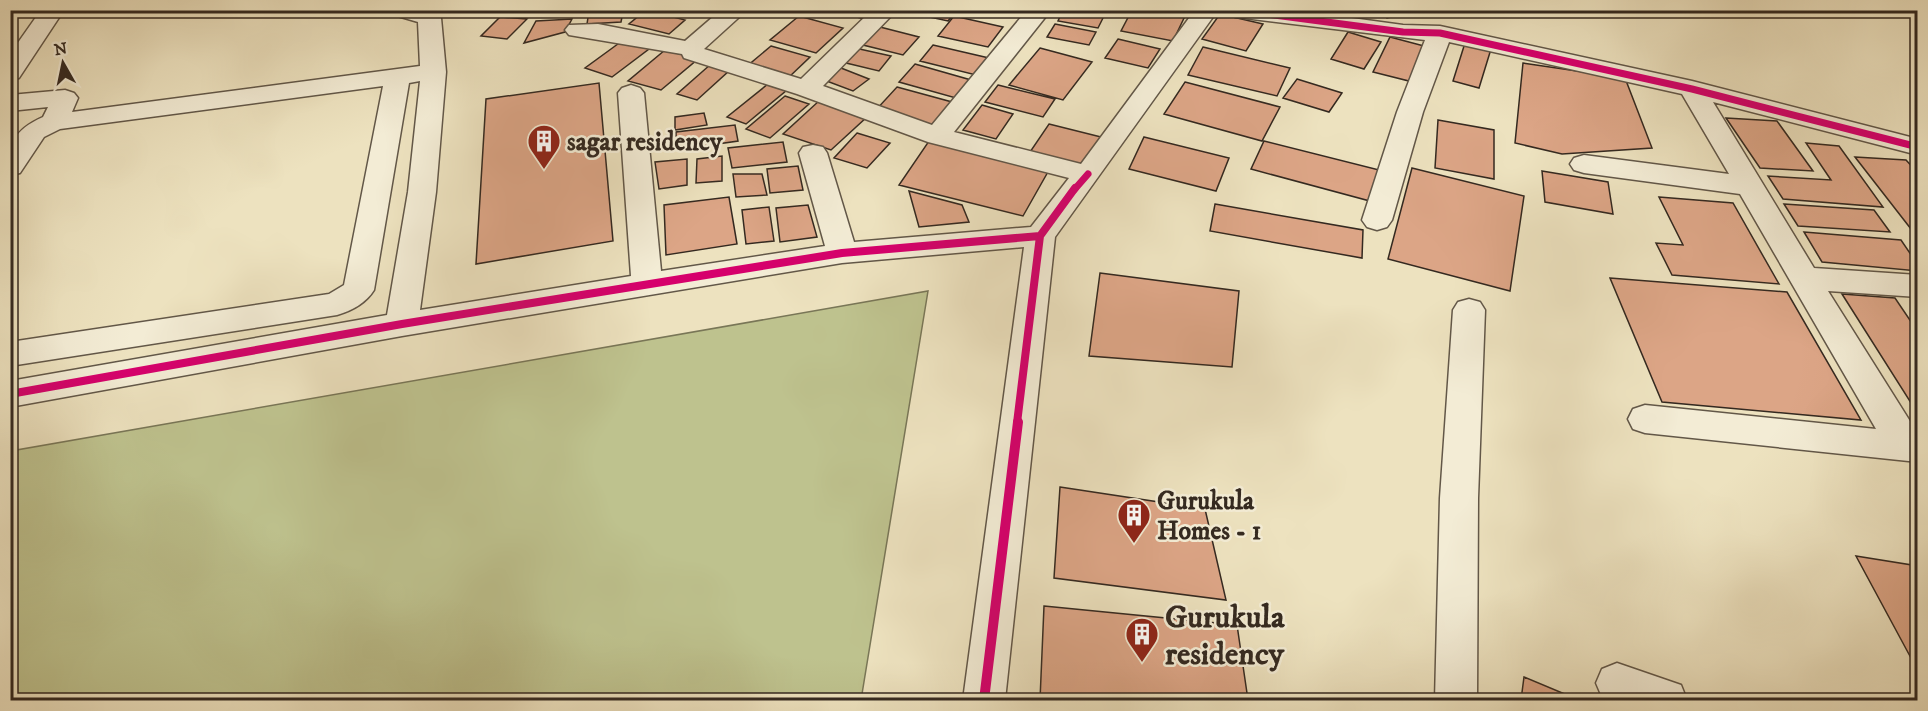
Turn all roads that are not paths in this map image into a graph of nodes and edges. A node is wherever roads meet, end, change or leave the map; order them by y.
1 (53, 10) edge
2 (402, 10) edge
3 (736, 10) edge
4 (886, 10) edge
5 (1040, 10) edge
6 (1207, 10) edge
7 (1236, 10) edge
8 (1374, 10) edge
9 (434, 14) edge
10 (578, 30) dead end
11 (1403, 32) junction
12 (1440, 33) junction
13 (690, 49) junction
14 (434, 72) junction
15 (10, 73) edge
16 (397, 77) junction
17 (806, 89) junction
18 (1692, 89) junction
19 (631, 93) dead end
20 (10, 103) edge
21 (54, 122) junction
22 (937, 136) junction
23 (1917, 147) edge
24 (813, 153) dead end
25 (1584, 164) dead end
26 (10, 167) edge
27 (1088, 174) junction
28 (1749, 186) junction
29 (1377, 220) dead end
30 (1040, 236) junction
31 (842, 253) junction
32 (1802, 278) junction
33 (647, 285) junction
34 (1917, 286) edge
35 (1469, 310) dead end
36 (402, 324) junction
37 (10, 354) edge
38 (10, 394) edge
39 (1645, 419) dead end
40 (1911, 448) edge
41 (1617, 683) dead end
42 (984, 700) edge
43 (1456, 700) edge
44 (1666, 700) edge

1 - 15 street
2 - 9 street
3 - 13 street
4 - 17 street
5 - 22 street
6 - 27 street
7 - 11 street
8 - 11 street
9 - 14 street
10 - 13 street
11 - 12 street
12 - 18 street
12 - 29 street
13 - 17 street
14 - 16 street
14 - 36 street
16 - 21 street
16 - 37 street
17 - 22 street
18 - 23 street
18 - 28 street
19 - 33 street
20 - 21 street
21 - 26 street
22 - 27 street
24 - 31 street
25 - 28 street
27 - 30 street
28 - 32 street
30 - 31 street
30 - 42 street
31 - 33 street
32 - 34 street
32 - 40 street
33 - 36 street
35 - 43 street
36 - 38 street
39 - 40 street
41 - 44 street

